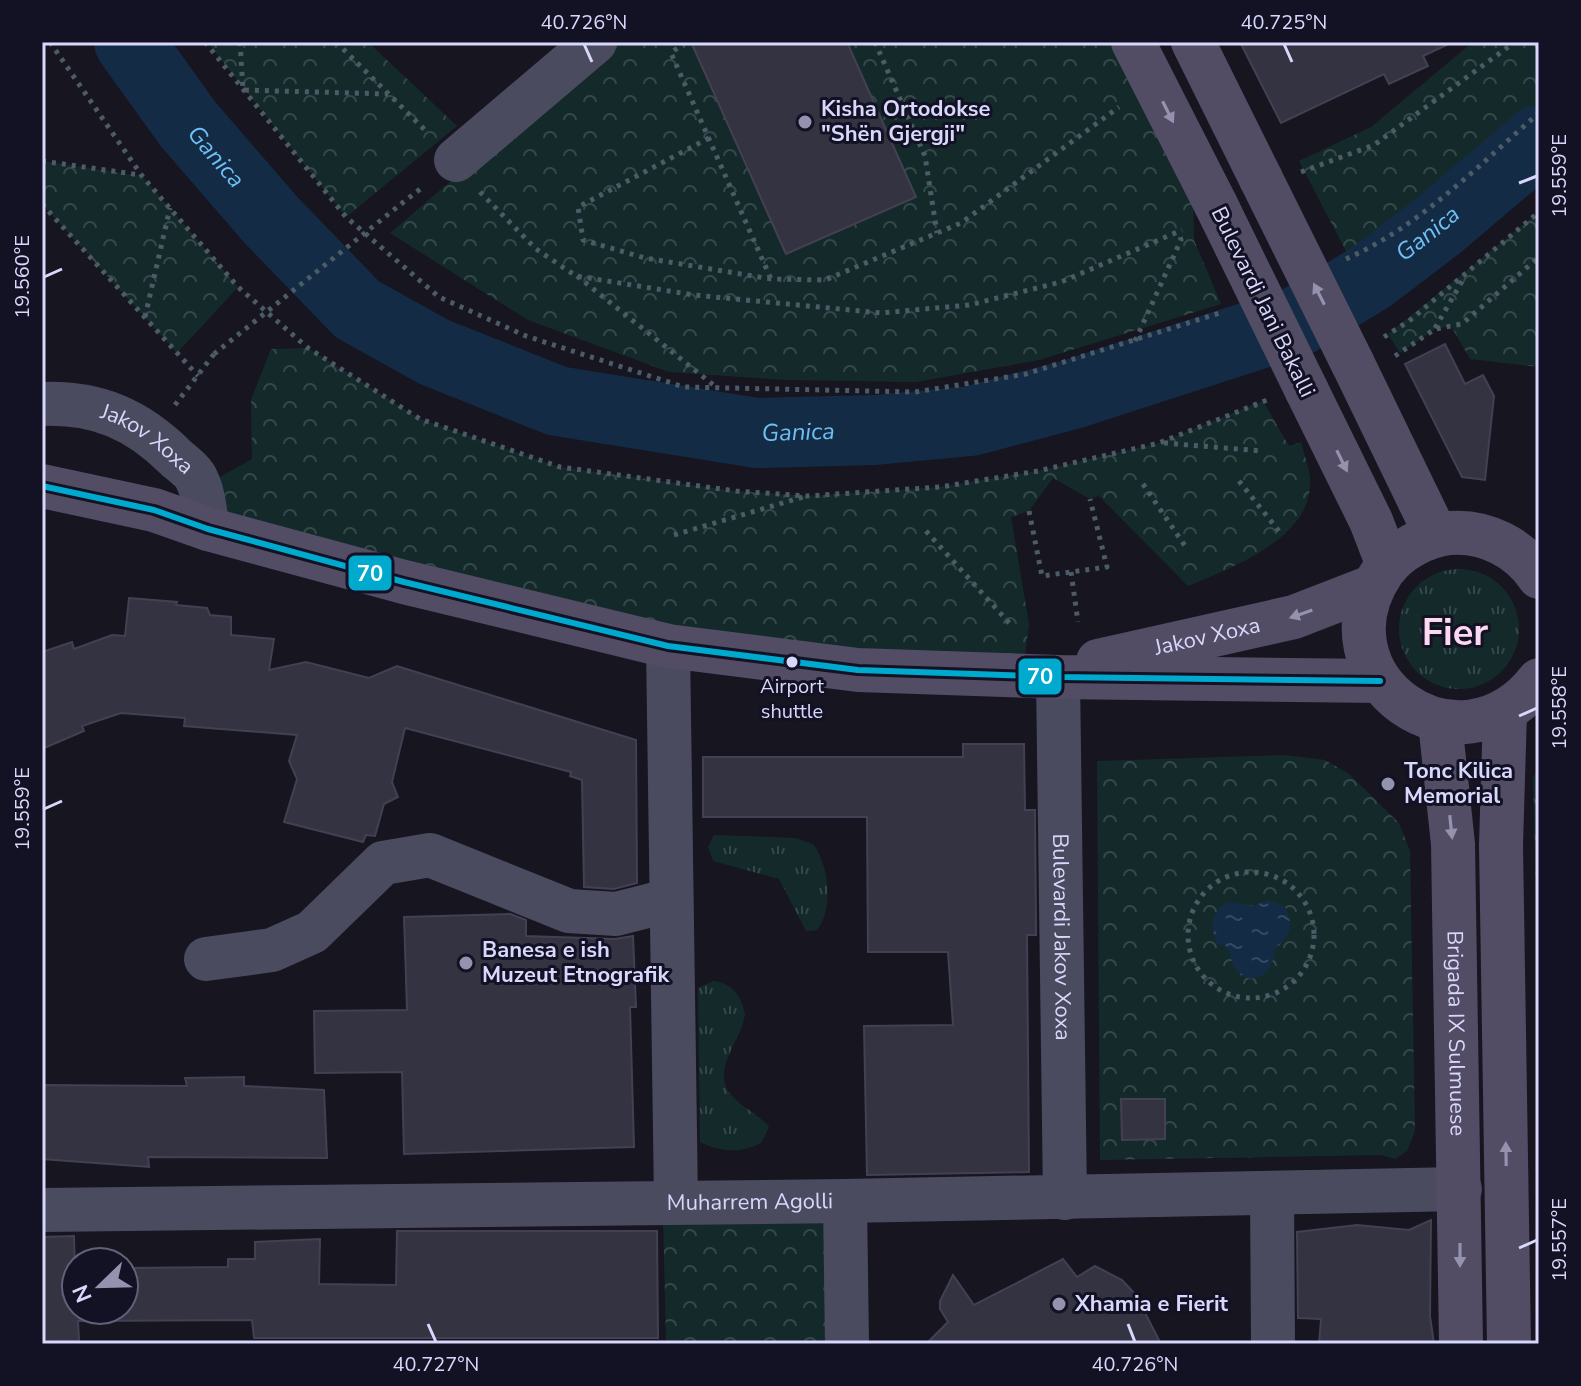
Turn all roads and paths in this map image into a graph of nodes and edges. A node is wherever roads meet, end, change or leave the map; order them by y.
1 (50, 42) edge
2 (205, 42) edge
3 (240, 42) edge
4 (336, 42) edge
5 (595, 42) edge
6 (685, 42) edge
7 (875, 42) edge
8 (1133, 42) edge
9 (1193, 42) edge
10 (1515, 42) edge
11 (1155, 87) junction
12 (243, 90) junction
13 (389, 94) junction
14 (1539, 113) edge
15 (709, 138) junction
16 (456, 160) junction
17 (42, 161) edge
18 (142, 176) junction
19 (1261, 179) junction
20 (1213, 200) junction
21 (42, 204) edge
22 (401, 204) dead end
23 (170, 208) junction
24 (1539, 212) edge
25 (1179, 232) junction
26 (937, 233) junction
27 (1539, 257) edge
28 (1335, 263) dead end
29 (1466, 274) junction
30 (576, 276) junction
31 (771, 279) junction
32 (1226, 311) dead end
33 (145, 318) junction
34 (1134, 342) junction
35 (1365, 353) junction
36 (198, 376) junction
37 (716, 388) junction
38 (1292, 394) junction
39 (42, 404) edge
40 (152, 434) junction
41 (1159, 443) junction
42 (1262, 451) dead end
43 (1239, 481) dead end
44 (1143, 484) dead end
45 (42, 486) edge
46 (807, 496) junction
47 (1090, 499) dead end
48 (1029, 511) dead end
49 (208, 529) junction
50 (926, 531) dead end
51 (674, 535) dead end
52 (1282, 535) dead end
53 (1436, 535) junction
54 (1185, 546) dead end
55 (1071, 571) junction
56 (1381, 575) junction
57 (1539, 577) edge
58 (1078, 622) dead end
59 (1011, 625) dead end
60 (668, 646) junction
61 (1048, 676) junction
62 (1539, 680) edge
63 (1380, 681) junction
64 (1505, 712) junction
65 (1440, 722) junction
66 (1201, 896) joint
67 (671, 900) junction
68 (206, 959) dead end
69 (1460, 1189) junction
70 (1272, 1194) junction
71 (1065, 1198) junction
72 (845, 1201) junction
73 (676, 1202) junction
74 (42, 1210) edge
75 (847, 1344) edge
76 (1273, 1344) edge
77 (1461, 1344) edge
78 (1509, 1344) edge

1 - 18 path
2 - 12 path
3 - 12 path
4 - 13 path
5 - 16 street
6 - 15 path
7 - 26 path
8 - 11 main road, Bulevardi Jani Bakalli
9 - 19 main road
10 - 19 path
11 -> 20 main road, Bulevardi Jani Bakalli
11 - 26 path
12 - 13 path
12 - 37 path
13 - 16 path
14 - 28 path
15 - 31 path
15 - 31 path
16 - 30 path
17 - 18 path
18 - 23 path
35 -> 19 main road, bridge
20 - 25 path
20 - 38 main road, Bulevardi Jani Bakalli, bridge
21 - 33 path
22 - 36 path, bridge
23 - 33 path
23 - 46 path
24 - 29 path
25 - 30 path
25 - 34 path
26 - 31 path
27 - 29 path
29 - 35 path
30 - 37 path
32 - 34 path
33 - 36 path
34 - 37 path
35 - 53 main road
36 - 40 path
38 - 41 path
38 -> 56 main road, Bulevardi Jani Bakalli
39 - 40 street, Jakov Xoxa
40 - 49 street, Jakov Xoxa
41 - 42 path
41 - 46 path
43 - 52 path
44 - 54 path
45 - 49 main road, Jakov Xoxa
46 - 51 path
47 - 55 path
48 - 55 path
49 - 60 main road, Jakov Xoxa
50 - 59 path
53 - 56 main road, Jakov Xoxa
53 - 57 main road
55 - 58 path
56 -> 61 main road, Jakov Xoxa
56 - 63 main road
60 - 61 main road, Jakov Xoxa
60 - 67 street
61 - 63 main road, Jakov Xoxa
61 - 71 street, Bulevardi Jakov Xoxa
62 - 64 main road
63 - 65 main road
64 - 65 main road
78 -> 64 main road
65 -> 69 main road, Brigada IX Sulmuese
66 - 66 path
67 - 68 street
67 - 73 street
69 - 70 street, Muharrem Agolli
69 -> 77 main road, Brigada IX Sulmuese
70 - 71 street, Muharrem Agolli
70 - 76 street
71 - 72 street, Muharrem Agolli
72 - 73 street, Muharrem Agolli
72 - 75 street
73 - 74 street, Muharrem Agolli

